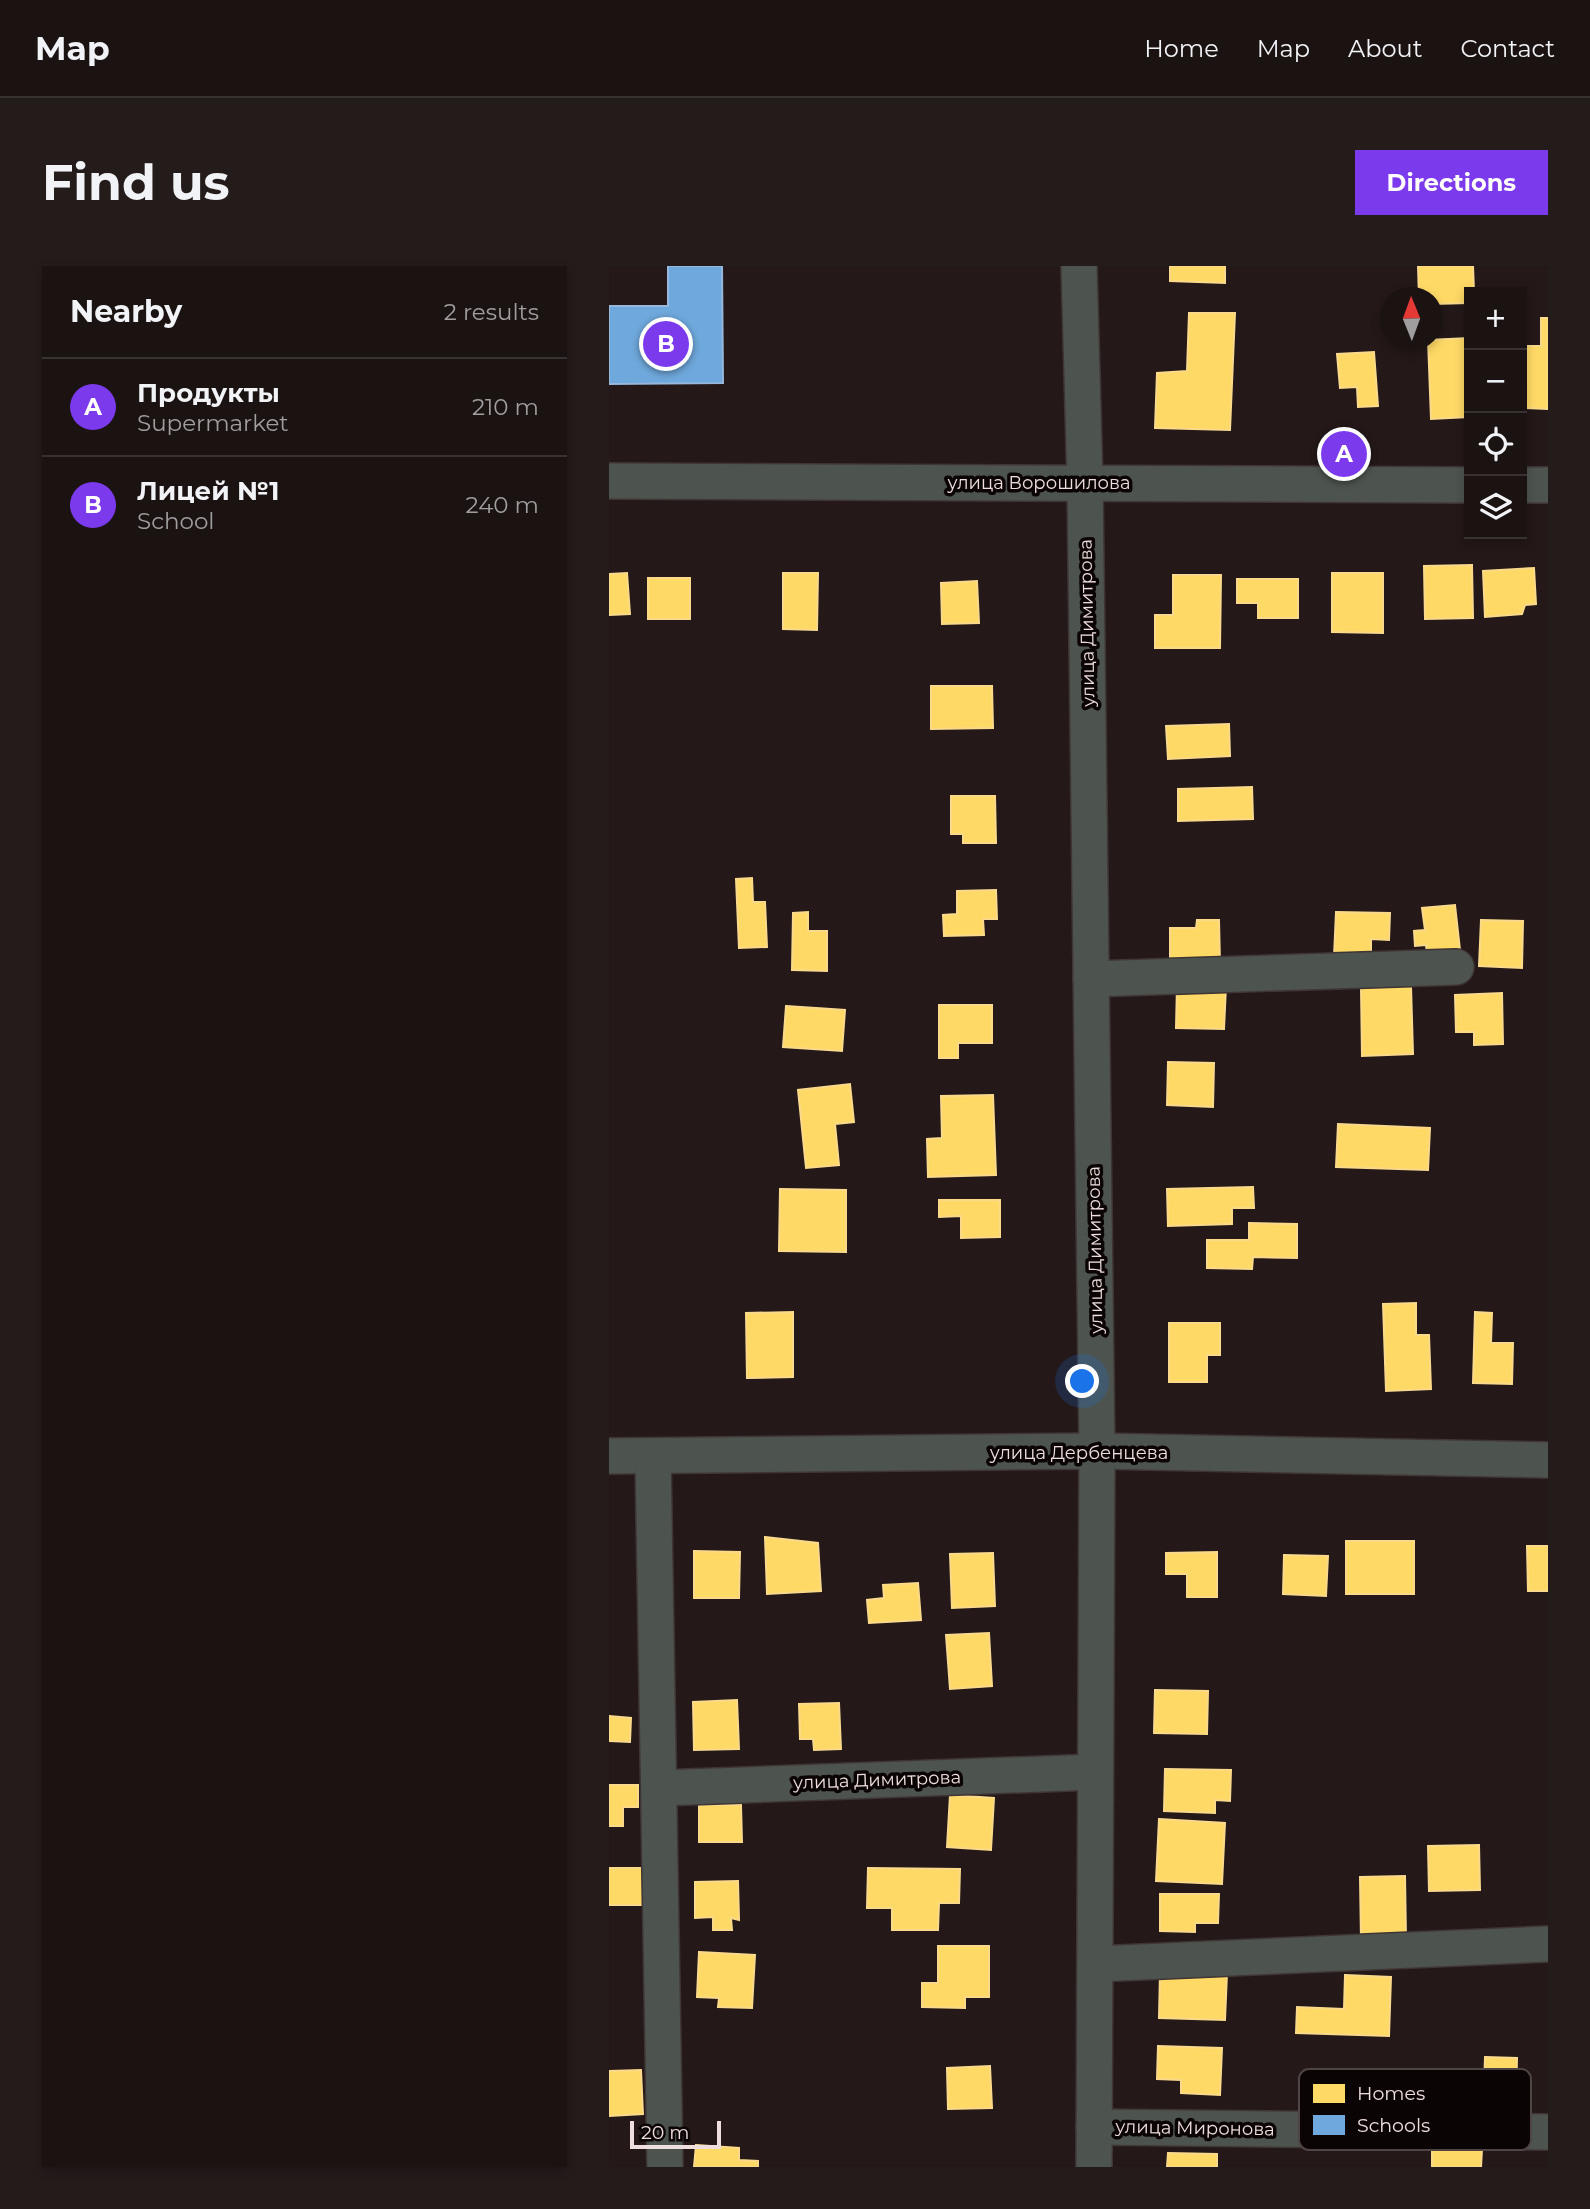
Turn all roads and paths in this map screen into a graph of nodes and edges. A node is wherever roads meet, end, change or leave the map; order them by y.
1 (1079, 266) edge
2 (609, 481) edge
3 (1086, 483) junction
4 (1464, 485) edge
5 (1527, 485) edge
6 (1548, 485) edge
7 (1456, 967) dead end
8 (1091, 979) junction
9 (1097, 1451) junction
10 (609, 1456) edge
11 (653, 1457) junction
12 (1548, 1460) edge
13 (1095, 1772) junction
14 (659, 1788) junction
15 (1548, 1944) edge
16 (1095, 1964) junction
17 (1094, 2127) junction
18 (1299, 2129) edge
19 (665, 2167) edge
20 (1094, 2167) edge

1 - 3 street, улица Димитрова
2 - 3 street, улица Ворошилова
3 - 4 street, улица Ворошилова
3 - 8 street, улица Димитрова
5 - 6 street
7 - 8 street
8 - 9 street, улица Димитрова
9 - 11 street, улица Дербенцева
9 - 12 street, улица Дербенцева
9 - 13 street, улица Димитрова
10 - 11 street, улица Дербенцева
11 - 14 street
13 - 14 street, улица Димитрова
13 - 16 street, улица Димитрова
14 - 19 street
15 - 16 street
16 - 17 street, улица Димитрова
17 - 18 street, улица Миронова
17 - 20 street, улица Димитрова

